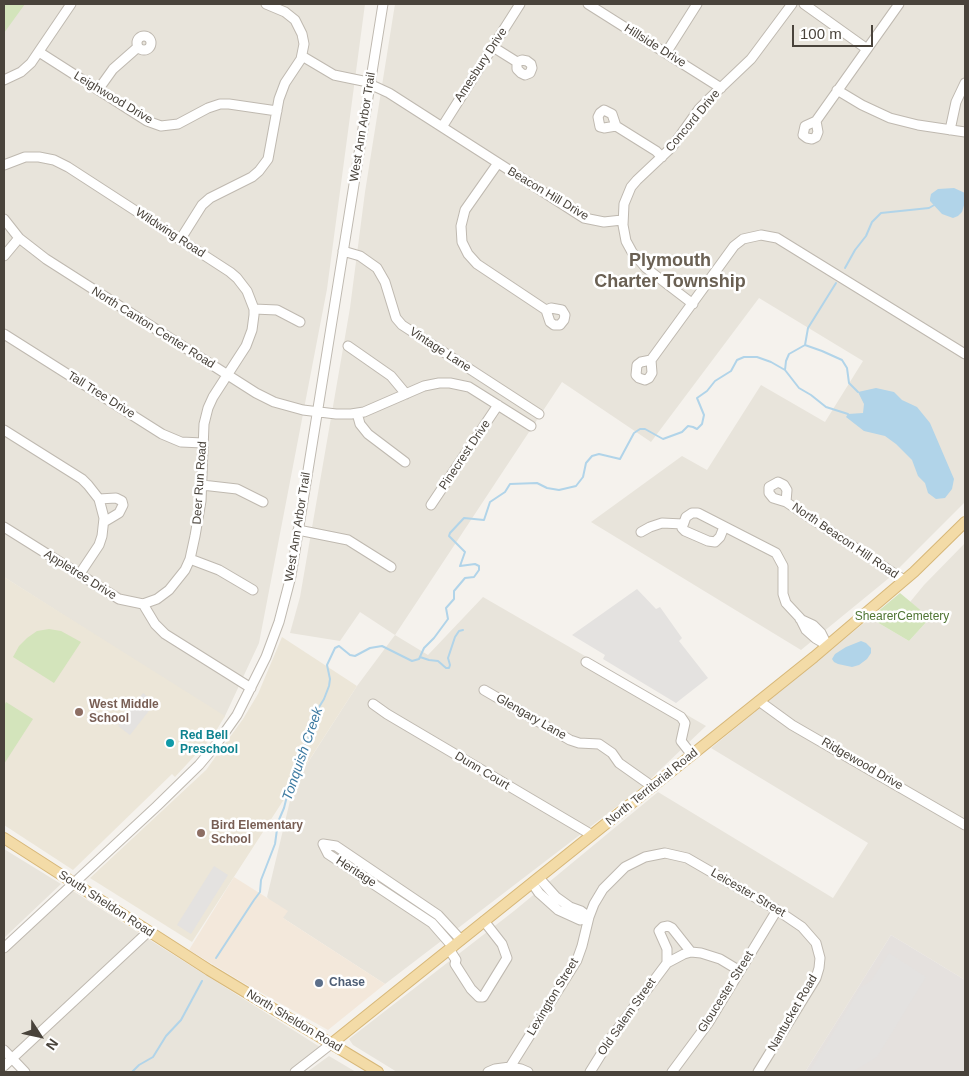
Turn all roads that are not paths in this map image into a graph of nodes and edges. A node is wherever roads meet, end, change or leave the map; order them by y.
1 (71, 4) edge
2 (266, 4) edge
3 (383, 4) edge
4 (520, 4) edge
5 (588, 4) edge
6 (697, 4) edge
7 (792, 4) edge
8 (804, 4) edge
9 (899, 4) edge
10 (138, 47) dead end
11 (493, 47) junction
12 (867, 49) junction
13 (39, 52) junction
14 (666, 52) junction
15 (302, 56) junction
16 (517, 62) dead end
17 (4, 80) edge
18 (965, 83) edge
19 (370, 85) junction
20 (721, 88) junction
21 (98, 90) junction
22 (837, 90) junction
23 (276, 111) junction
24 (816, 121) dead end
25 (616, 126) dead end
26 (442, 127) junction
27 (950, 130) junction
28 (965, 132) edge
29 (662, 157) junction
30 (498, 163) junction
31 (4, 164) edge
32 (4, 219) edge
33 (622, 220) junction
34 (19, 238) junction
35 (180, 240) junction
36 (343, 251) junction
37 (4, 256) edge
38 (693, 304) junction
39 (254, 309) junction
40 (546, 310) dead end
41 (300, 322) dead end
42 (4, 334) edge
43 (348, 346) dead end
44 (965, 354) edge
45 (651, 360) dead end
46 (227, 375) junction
47 (406, 394) junction
48 (498, 405) junction
49 (317, 412) junction
50 (357, 414) junction
51 (539, 414) dead end
52 (531, 426) dead end
53 (4, 430) edge
54 (203, 443) junction
55 (405, 462) dead end
56 (202, 485) junction
57 (99, 499) junction
58 (263, 502) dead end
59 (786, 502) dead end
60 (431, 505) dead end
61 (104, 522) junction
62 (965, 522) edge
63 (683, 524) junction
64 (724, 527) junction
65 (4, 528) edge
66 (298, 530) junction
67 (641, 532) dead end
68 (190, 559) junction
69 (391, 567) dead end
70 (79, 575) junction
71 (904, 580) junction
72 (253, 590) dead end
73 (143, 604) junction
74 (827, 645) junction
75 (586, 662) dead end
76 (251, 688) junction
77 (484, 690) dead end
78 (760, 701) junction
79 (372, 704) dead end
80 (692, 755) junction
81 (652, 786) junction
82 (965, 826) edge
83 (592, 835) junction
84 (4, 838) edge
85 (665, 853) joint
86 (536, 880) junction
87 (73, 883) junction
88 (391, 883) junction
89 (385, 891) junction
90 (425, 906) junction
91 (777, 910) junction
92 (420, 914) junction
93 (589, 918) junction
94 (484, 921) junction
95 (149, 931) junction
96 (461, 940) junction
97 (4, 948) edge
98 (449, 950) junction
99 (819, 951) joint
100 (690, 952) junction
101 (667, 963) junction
102 (209, 970) joint
103 (740, 971) junction
104 (331, 1044) junction
105 (4, 1050) edge
106 (12, 1059) junction
107 (4, 1066) edge
108 (510, 1067) junction
109 (25, 1072) edge
110 (295, 1072) edge
111 (378, 1072) edge
112 (488, 1072) edge
113 (528, 1072) edge
114 (590, 1072) edge
115 (672, 1072) edge
116 (758, 1072) edge

1 - 13 street
2 - 15 street
3 - 19 street, West Ann Arbor Trail
4 - 11 street, Amesbury Drive
5 - 14 street, Hillside Drive
6 - 14 street
7 - 20 street, Concord Drive
8 - 12 street
9 - 12 street
10 - 21 street
11 - 16 street
11 - 26 street, Amesbury Drive
12 - 22 street
13 - 17 street
13 - 21 street, Leighwood Drive
14 - 20 street, Hillside Drive
15 - 19 street, Beacon Hill Drive
15 - 23 street
18 - 27 street
19 - 26 street, Beacon Hill Drive
19 - 36 street, West Ann Arbor Trail
20 - 29 street, Concord Drive
21 - 23 street, Leighwood Drive
22 - 24 street
22 - 27 street
23 - 35 street
25 - 29 street
26 - 30 street, Beacon Hill Drive
27 - 28 street
29 - 33 street, Concord Drive
30 - 33 street, Beacon Hill Drive
30 - 40 street
31 - 35 street, Wildwing Road
32 - 34 street, North Canton Center Road
33 - 38 street
34 - 37 street
34 - 46 street, North Canton Center Road
35 - 39 street, Wildwing Road
36 - 49 street, West Ann Arbor Trail
36 - 51 street, Vintage Lane
38 - 44 street
38 - 45 street
39 - 41 street
39 - 46 street
42 - 54 street, Tall Tree Drive
43 - 47 street
46 - 49 street, North Canton Center Road
46 - 54 street, Deer Run Road
47 - 48 street
47 - 50 street
48 - 52 street
48 - 60 street, Pinecrest Drive
49 - 50 street
49 - 66 street, West Ann Arbor Trail
50 - 55 street
53 - 57 street
54 - 56 street, Deer Run Road
56 - 58 street
56 - 68 street, Deer Run Road
57 - 61 street
57 - 61 street
59 - 71 street, North Beacon Hill Road
61 - 70 street
62 - 71 main road, North Territorial Road
63 - 64 street
63 - 64 street
63 - 67 street
64 - 74 street
65 - 70 street, Appletree Drive
66 - 69 street
66 - 76 street, West Ann Arbor Trail
68 - 72 street
68 - 73 street, Deer Run Road
70 - 73 street, Appletree Drive
71 - 74 main road, North Territorial Road
73 - 76 street
74 - 78 main road, North Territorial Road
75 - 80 street
76 - 87 street, West Ann Arbor Trail
77 - 81 street, Glengary Lane
78 - 80 main road, North Territorial Road
78 - 82 street, Ridgewood Drive
79 - 83 street, Dunn Court
80 - 81 main road, North Territorial Road
81 - 83 main road, North Territorial Road
83 - 86 main road, North Territorial Road
84 - 87 main road, South Sheldon Road
85 - 91 street, Leicester Street
85 - 93 street, Lexington Street
86 - 93 street
86 - 94 main road, North Territorial Road
87 - 95 main road, South Sheldon Road
87 - 97 street, West Ann Arbor Trail
88 - 89 street, Heritage
88 - 89 street, Heritage
88 - 90 street, Heritage
89 - 92 street, Heritage
90 - 92 street
90 - 96 street, Heritage
91 - 99 street, Leicester Street
91 - 103 street, Gloucester Street
92 - 98 street, Heritage
93 - 108 street, Lexington Street
94 - 96 main road, North Territorial Road
94 - 98 street, Heritage
95 - 102 main road, South Sheldon Road
95 - 106 street
96 - 98 main road, North Territorial Road
98 - 104 main road, North Territorial Road
99 - 116 street, Nantucket Road
100 - 101 street, Old Salem Street
100 - 101 street
100 - 103 street
101 - 114 street, Old Salem Street
102 - 104 main road, North Sheldon Road
103 - 115 street, Gloucester Street
104 - 110 street
104 - 111 main road, North Sheldon Road
105 - 106 street
106 - 107 street
106 - 109 street
108 - 112 street
108 - 113 street

